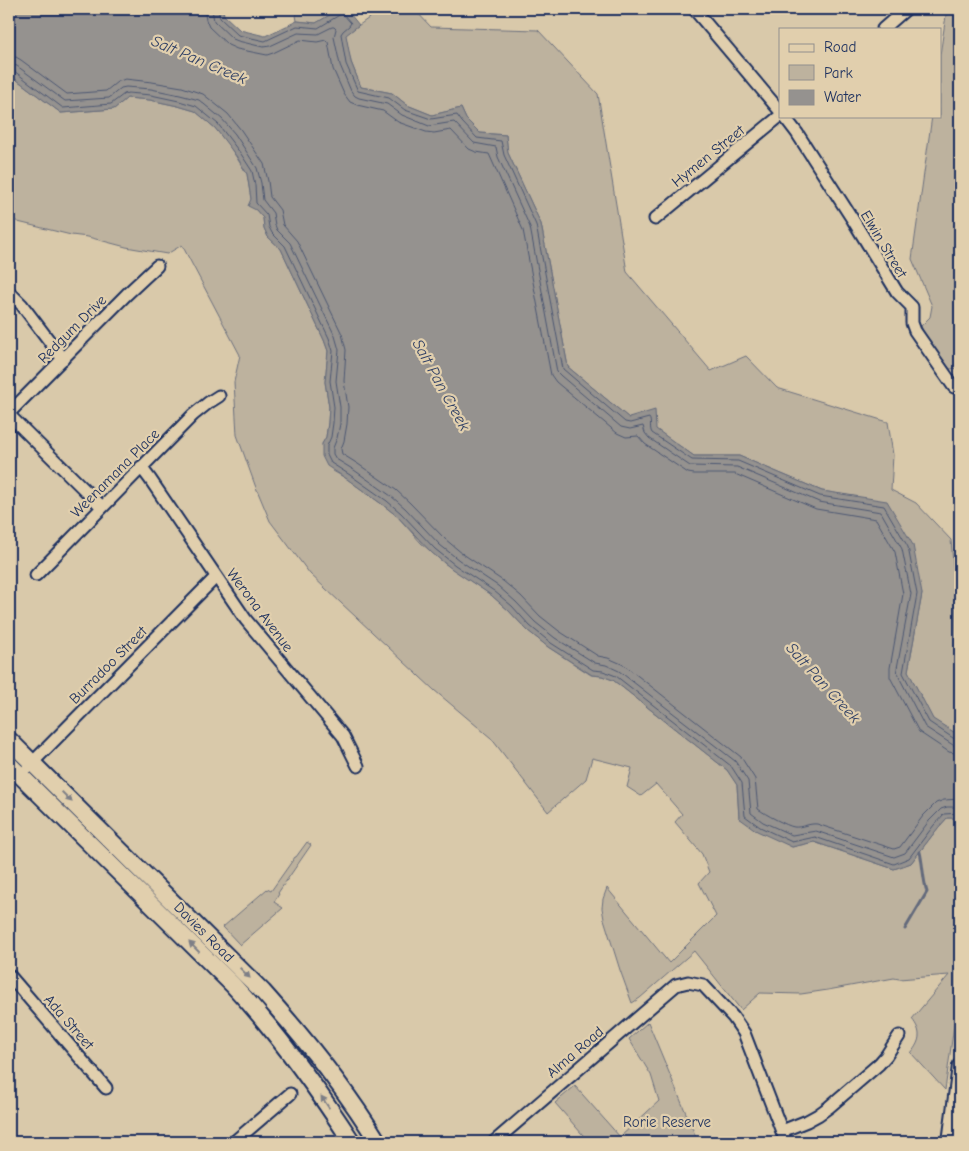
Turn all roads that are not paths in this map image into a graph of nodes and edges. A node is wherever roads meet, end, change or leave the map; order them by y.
1 (694, 9) edge
2 (906, 9) edge
3 (884, 28) edge
4 (779, 110) edge
5 (779, 117) edge
6 (786, 118) edge
7 (655, 219) dead end
8 (157, 266) dead end
9 (9, 292) edge
10 (63, 359) junction
11 (954, 387) dead end
12 (219, 396) dead end
13 (9, 414) edge
14 (141, 468) junction
15 (102, 507) junction
16 (36, 574) dead end
17 (216, 577) junction
18 (9, 740) edge
19 (32, 763) junction
20 (358, 766) dead end
21 (12, 771) edge
22 (9, 975) edge
23 (899, 1036) dead end
24 (960, 1066) edge
25 (106, 1088) dead end
26 (290, 1094) dead end
27 (784, 1137) edge
28 (234, 1142) edge
29 (352, 1142) edge
30 (378, 1142) edge
31 (494, 1142) edge
32 (950, 1142) edge

1 - 4 street
2 - 3 street
5 - 7 street, Hymen Street
6 - 11 street, Elwin Street
8 - 10 street, Redgum Drive
9 - 10 street
10 - 13 street, Redgum Drive
12 - 14 street, Weenamana Place
13 - 15 street
14 - 15 street, Weenamana Place
14 - 17 street, Werona Avenue
15 - 16 street, Weenamana Place
17 - 19 street, Burradoo Street
17 - 20 street, Werona Avenue
18 - 19 highway, Davies Road
19 - 21 street, Burradoo Street
19 -> 30 highway, Davies Road
29 -> 21 highway, Davies Road
22 - 25 street, Ada Street
23 - 27 street
24 - 32 main road
26 - 28 street
27 - 31 street, Alma Road

